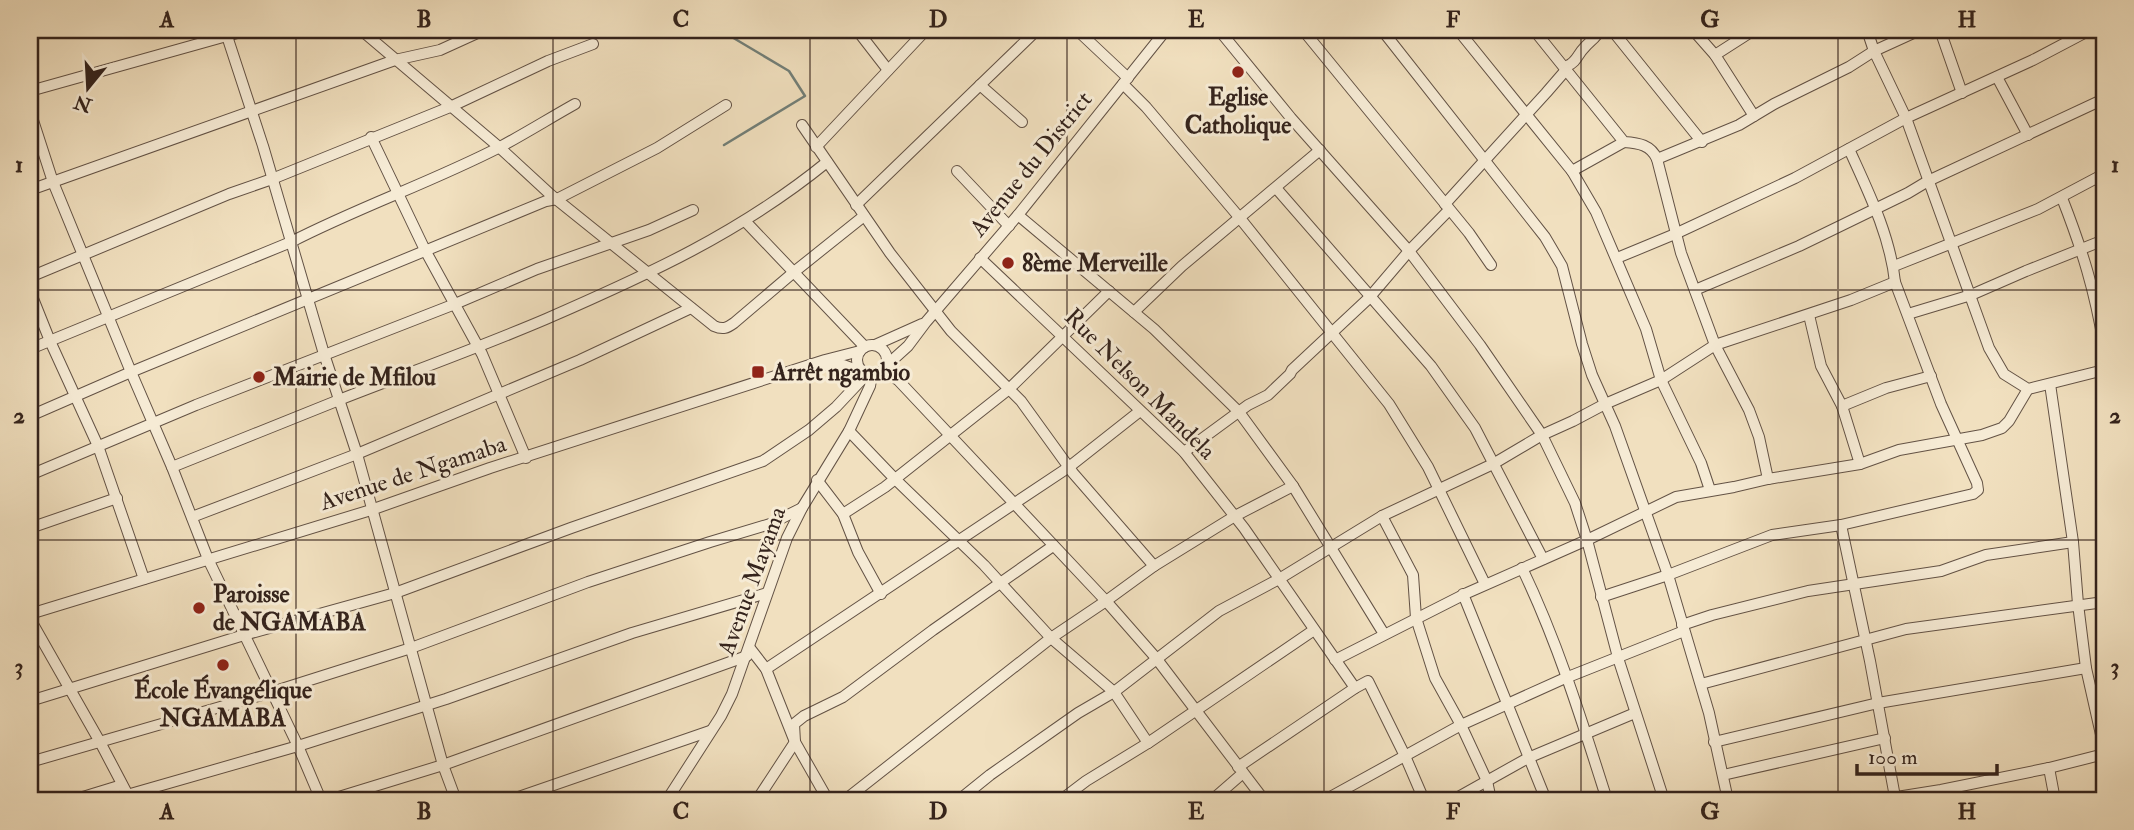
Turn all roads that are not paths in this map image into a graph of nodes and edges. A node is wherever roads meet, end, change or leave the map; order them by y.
1 (248, 30) edge
2 (361, 30) edge
3 (484, 30) edge
4 (857, 30) edge
5 (926, 30) edge
6 (1037, 30) edge
7 (1077, 30) edge
8 (1166, 30) edge
9 (1219, 30) edge
10 (1303, 30) edge
11 (1382, 30) edge
12 (1458, 30) edge
13 (1534, 30) edge
14 (1600, 30) edge
15 (1612, 30) edge
16 (1693, 30) edge
17 (1754, 30) edge
18 (1867, 30) edge
19 (1920, 30) edge
20 (1940, 30) edge
21 (2090, 30) edge
22 (226, 33) edge
23 (593, 44) dead end
24 (1874, 51) junction
25 (1715, 55) junction
26 (395, 60) junction
27 (888, 70) junction
28 (1566, 71) junction
29 (1997, 77) junction
30 (1125, 81) junction
31 (980, 85) junction
32 (30, 91) edge
33 (1962, 93) junction
34 (2104, 99) edge
35 (575, 104) dead end
36 (726, 105) dead end
37 (450, 107) junction
38 (30, 111) edge
39 (251, 111) junction
40 (1527, 114) junction
41 (1754, 116) junction
42 (1906, 118) junction
43 (1022, 122) dead end
44 (802, 125) dead end
45 (2028, 135) junction
46 (371, 137) junction
47 (1624, 142) junction
48 (1702, 142) junction
49 (499, 147) junction
50 (816, 147) junction
51 (1849, 149) junction
52 (1320, 150) junction
53 (1657, 159) junction
54 (1486, 161) junction
55 (827, 162) junction
56 (957, 171) dead end
57 (1572, 171) junction
58 (2104, 174) edge
59 (272, 179) junction
60 (1928, 181) junction
61 (53, 182) junction
62 (1276, 188) junction
63 (30, 190) edge
64 (398, 194) junction
65 (2062, 198) junction
66 (557, 199) junction
67 (856, 205) junction
68 (1447, 207) junction
69 (1875, 208) junction
70 (692, 210) dead end
71 (1018, 215) junction
72 (864, 216) junction
73 (1239, 218) junction
74 (745, 221) junction
75 (1009, 226) junction
76 (1675, 234) junction
77 (2104, 240) edge
78 (291, 242) junction
79 (612, 244) junction
80 (1953, 244) junction
81 (2082, 248) junction
82 (425, 250) junction
83 (1409, 251) junction
84 (83, 256) junction
85 (980, 258) junction
86 (1616, 258) junction
87 (1491, 265) dead end
88 (1894, 266) junction
89 (794, 272) junction
90 (650, 274) junction
91 (30, 277) edge
92 (1895, 282) junction
93 (1695, 289) junction
94 (30, 291) edge
95 (1109, 291) junction
96 (1971, 295) junction
97 (1369, 298) junction
98 (308, 300) junction
99 (455, 304) junction
100 (691, 308) junction
101 (937, 311) junction
102 (1134, 312) junction
103 (1908, 314) junction
104 (1809, 315) junction
105 (109, 317) junction
106 (926, 322) junction
107 (1331, 332) junction
108 (1063, 337) junction
109 (50, 341) junction
110 (1715, 345) junction
111 (2104, 346) edge
112 (479, 348) junction
113 (867, 348) junction
114 (30, 349) edge
115 (324, 354) junction
116 (808, 367) junction
117 (885, 368) junction
118 (2104, 370) edge
119 (131, 372) junction
120 (868, 374) junction
121 (1931, 376) junction
122 (1661, 380) junction
123 (2050, 384) junction
124 (1009, 388) junction
125 (2028, 388) junction
126 (499, 394) junction
127 (76, 395) junction
128 (338, 400) junction
129 (1605, 404) junction
130 (1842, 406) junction
131 (1140, 411) junction
132 (1239, 412) junction
133 (30, 415) edge
134 (154, 424) junction
135 (849, 430) junction
136 (1542, 435) junction
137 (950, 436) junction
138 (1958, 439) junction
139 (98, 446) junction
140 (1184, 452) junction
141 (357, 454) junction
142 (526, 458) junction
143 (1493, 464) junction
144 (1860, 464) junction
145 (172, 467) junction
146 (1069, 467) junction
147 (30, 475) edge
148 (894, 478) junction
149 (1768, 479) junction
150 (817, 480) junction
151 (1293, 486) junction
152 (1439, 489) junction
153 (1710, 490) junction
154 (117, 498) junction
155 (1014, 504) junction
156 (802, 508) junction
157 (372, 510) junction
158 (1644, 513) junction
159 (843, 514) junction
160 (1235, 516) junction
161 (1382, 516) junction
162 (192, 517) junction
163 (1840, 526) junction
164 (30, 528) edge
165 (958, 540) junction
166 (1587, 540) junction
167 (2073, 542) junction
168 (1053, 546) junction
169 (1330, 547) junction
170 (208, 559) junction
171 (1543, 559) junction
172 (1154, 566) junction
173 (1522, 568) junction
174 (1668, 575) junction
175 (144, 579) junction
176 (1279, 579) junction
177 (1001, 583) junction
178 (1854, 583) junction
179 (1485, 584) junction
180 (395, 593) junction
181 (767, 593) junction
182 (881, 594) junction
183 (1463, 594) junction
184 (1601, 597) junction
185 (1106, 601) junction
186 (2104, 602) edge
187 (2078, 604) junction
188 (30, 616) edge
189 (1416, 618) junction
190 (1683, 628) junction
191 (1314, 630) junction
192 (1384, 634) junction
193 (244, 635) junction
194 (1051, 638) junction
195 (1865, 640) junction
196 (411, 648) junction
197 (748, 651) junction
198 (1618, 657) junction
199 (1156, 658) junction
200 (1335, 660) junction
201 (2086, 668) junction
202 (766, 669) junction
203 (1568, 677) junction
204 (1701, 684) junction
205 (1355, 688) junction
206 (70, 689) junction
207 (272, 692) junction
208 (1114, 692) junction
209 (30, 701) edge
210 (1878, 704) junction
211 (427, 705) junction
212 (1507, 706) junction
213 (1194, 710) junction
214 (1635, 713) junction
215 (1461, 725) junction
216 (711, 730) junction
217 (1586, 733) junction
218 (1885, 738) junction
219 (100, 742) junction
220 (795, 742) junction
221 (1714, 742) junction
222 (1148, 743) junction
223 (299, 746) junction
224 (2104, 748) edge
225 (2104, 754) edge
226 (1405, 756) junction
227 (1528, 758) junction
228 (30, 762) edge
229 (443, 765) junction
230 (2049, 768) junction
231 (1240, 770) junction
232 (1723, 775) junction
233 (1487, 781) junction
234 (127, 793) edge
235 (1941, 795) edge
236 (1895, 797) junction
237 (825, 798) edge
238 (73, 800) edge
239 (321, 800) edge
240 (329, 800) edge
241 (456, 800) edge
242 (510, 800) edge
243 (667, 800) edge
244 (757, 800) edge
245 (845, 800) edge
246 (959, 800) edge
247 (1061, 800) edge
248 (1212, 800) edge
249 (1264, 800) edge
250 (1325, 800) edge
251 (1424, 800) edge
252 (1453, 800) edge
253 (1491, 800) edge
254 (1546, 800) edge
255 (1606, 800) edge
256 (1664, 800) edge
257 (1728, 800) edge
258 (1878, 800) edge
259 (2055, 800) edge

1 - 22 street
2 - 26 street
3 - 26 street
4 - 27 street
5 - 27 street
6 - 31 street
7 - 30 street
8 - 30 street, Avenue du District
9 - 52 street
10 - 68 street
11 - 54 street
12 - 40 street
13 - 28 street
14 - 28 street
15 - 48 street
16 - 25 street
17 - 25 street
18 - 24 street
19 - 24 street
20 - 33 street
21 - 29 street
22 - 32 street
22 - 39 street
23 - 37 street
24 - 41 street
24 - 42 street
25 - 41 street
26 - 37 street
26 - 39 street
27 - 50 street
28 - 40 street
28 - 47 street
29 - 33 street
29 - 45 street
30 - 71 street, Avenue du District
30 - 73 street
31 - 43 street
31 - 67 street
33 - 42 street
34 - 45 street
35 - 49 street
36 - 66 street
37 - 46 street
37 - 49 street
38 - 61 street
39 - 59 street
39 - 61 street
40 - 54 street
40 - 57 street
41 - 48 street
42 - 51 street
42 - 60 street
44 - 50 street
45 - 60 street
46 - 59 street
46 - 64 street
47 - 53 street
47 - 57 street
48 - 53 street
49 - 64 street
49 - 66 street
50 - 55 street
51 - 69 street
51 - 76 street
52 - 62 street
52 - 83 street
53 - 76 street
54 - 68 street
54 - 129 street
55 - 67 street
55 - 74 street
56 - 75 street
57 - 86 street
58 - 65 street
59 - 78 street
59 - 84 street
60 - 69 street
60 - 80 street
61 - 63 street
61 - 84 street
62 - 73 street
62 - 97 street
64 - 78 street
64 - 82 street
65 - 80 street
65 - 81 street
66 - 79 street
66 - 82 street
67 - 72 street
68 - 83 street
68 - 87 street
69 - 88 street
69 - 93 street
70 - 79 street
71 - 75 street, Avenue du District
71 - 95 street
72 - 89 street
72 - 101 street
73 - 102 street
73 - 107 street
74 - 89 street
74 - 90 street
75 - 85 street, Avenue du District
76 - 86 street
76 - 93 street
77 - 81 street
78 - 98 street
78 - 105 street
79 - 90 street
79 - 99 street
80 - 88 street
80 - 96 street
81 - 96 street
81 - 111 street
82 - 98 street
82 - 99 street
83 - 97 street
83 - 136 street
84 - 91 street
84 - 105 street
85 - 101 street, Avenue du District
85 - 108 street, Rue Nelson Mandela
86 - 122 street
88 - 92 street
89 - 100 street
89 - 113 street
90 - 100 street
90 - 112 street
92 - 103 street
92 - 104 street
93 - 110 street
94 - 109 street
95 - 102 street
95 - 108 street
96 - 103 street
96 - 125 street
97 - 107 street
97 - 143 street
98 - 115 street
98 - 119 street
99 - 112 street
99 - 115 street
100 - 126 street
101 - 106 street, Avenue du District
101 - 124 street
102 - 132 street
103 - 121 street
104 - 110 street
104 - 130 street
105 - 109 street
105 - 119 street
106 - 113 street, Avenue du District
106 - 117 street, Avenue du District
107 - 132 street
107 - 152 street
108 - 124 street
108 - 131 street, Rue Nelson Mandela
109 - 114 street
109 - 127 street
110 - 122 street
110 - 149 street
112 - 126 street
112 - 128 street
113 - 116 street, Avenue de Ngamaba
113 - 117 street
113 - 120 street
115 - 128 street
115 - 134 street
116 - 120 street, Avenue de Ngamaba
116 - 142 street, Avenue de Ngamaba
117 - 120 street
117 - 137 street
118 - 123 street
119 - 127 street
119 - 134 street
120 - 135 street, Avenue Mayama
120 - 180 street
121 - 130 street
121 - 138 street
122 - 129 street
122 - 153 street
123 - 125 street
123 - 167 street
124 - 137 street
124 - 146 street
125 - 138 street
126 - 141 street
126 - 142 street
127 - 133 street
127 - 139 street
128 - 141 street
128 - 145 street
129 - 136 street
129 - 158 street
130 - 144 street
131 - 140 street, Rue Nelson Mandela
131 - 146 street
132 - 140 street
132 - 151 street
134 - 139 street
134 - 145 street
135 - 148 street
135 - 150 street, Avenue Mayama
136 - 143 street
136 - 166 street
137 - 148 street
137 - 155 street
138 - 144 street
138 - 163 street
139 - 147 street
139 - 154 street
140 - 160 street, Rue Nelson Mandela
141 - 157 street
141 - 162 street
142 - 157 street, Avenue de Ngamaba
143 - 152 street
143 - 171 street
144 - 149 street
145 - 162 street
146 - 155 street
146 - 172 street
148 - 159 street
148 - 165 street
149 - 153 street
150 - 156 street, Avenue Mayama
150 - 159 street
151 - 160 street
151 - 169 street
152 - 161 street
152 - 179 street
153 - 158 street
154 - 164 street
154 - 175 street
155 - 165 street
155 - 168 street
156 - 181 street, Avenue Mayama
156 - 196 street
157 - 170 street, Avenue de Ngamaba
157 - 180 street
158 - 166 street
158 - 174 street
159 - 182 street
160 - 172 street
160 - 176 street, Rue Nelson Mandela
161 - 169 street
161 - 189 street
162 - 170 street
163 - 174 street
163 - 178 street
165 - 177 street
165 - 182 street
166 - 171 street
166 - 184 street
167 - 178 street
167 - 187 street
168 - 177 street
168 - 185 street
169 - 176 street
169 - 192 street
170 - 175 street, Avenue de Ngamaba
170 - 193 street
171 - 173 street
172 - 185 street
173 - 179 street
173 - 203 street
174 - 184 street
174 - 190 street
175 - 188 street, Avenue de Ngamaba
176 - 191 street, Rue Nelson Mandela
176 - 199 street
177 - 194 street
177 - 220 street
178 - 190 street
178 - 195 street
179 - 183 street
180 - 193 street
180 - 196 street
181 - 197 street, Avenue Mayama
181 - 211 street
182 - 202 street
183 - 189 street
183 - 212 street
184 - 198 street
185 - 194 street
185 - 199 street
186 - 187 street
187 - 195 street
187 - 201 street
188 - 206 street
189 - 192 street
189 - 215 street
190 - 198 street
190 - 204 street
191 - 200 street, Rue Nelson Mandela
191 - 213 street
192 - 200 street
193 - 206 street
193 - 207 street
194 - 208 street
194 - 245 street
195 - 204 street
195 - 210 street
196 - 207 street
196 - 211 street
197 - 202 street
197 - 216 street, Avenue Mayama
197 - 229 street
198 - 203 street
198 - 214 street
199 - 208 street
199 - 213 street
200 - 205 street, Rue Nelson Mandela
201 - 210 street
201 - 224 street
202 - 220 street
203 - 212 street
203 - 217 street
204 - 221 street
205 - 226 street
205 - 231 street
206 - 209 street
206 - 219 street
207 - 219 street
207 - 223 street
208 - 222 street
208 - 246 street
210 - 218 street
210 - 221 street
211 - 223 street
211 - 229 street
212 - 215 street
212 - 227 street
213 - 222 street
213 - 231 street
214 - 217 street
214 - 256 street
215 - 226 street
215 - 233 street
216 - 242 street
216 - 243 street, Avenue Mayama
217 - 227 street
217 - 255 street
218 - 232 street
218 - 236 street
219 - 228 street
219 - 234 street
220 - 237 street
220 - 244 street
221 - 232 street
222 - 247 street
223 - 234 street
223 - 239 street
225 - 230 street
226 - 250 street
226 - 251 street
227 - 233 street
227 - 254 street
229 - 240 street
229 - 241 street
230 - 235 street
230 - 259 street
231 - 248 street
231 - 249 street
232 - 257 street
233 - 252 street
233 - 253 street
234 - 238 street
235 - 236 street
236 - 258 street

